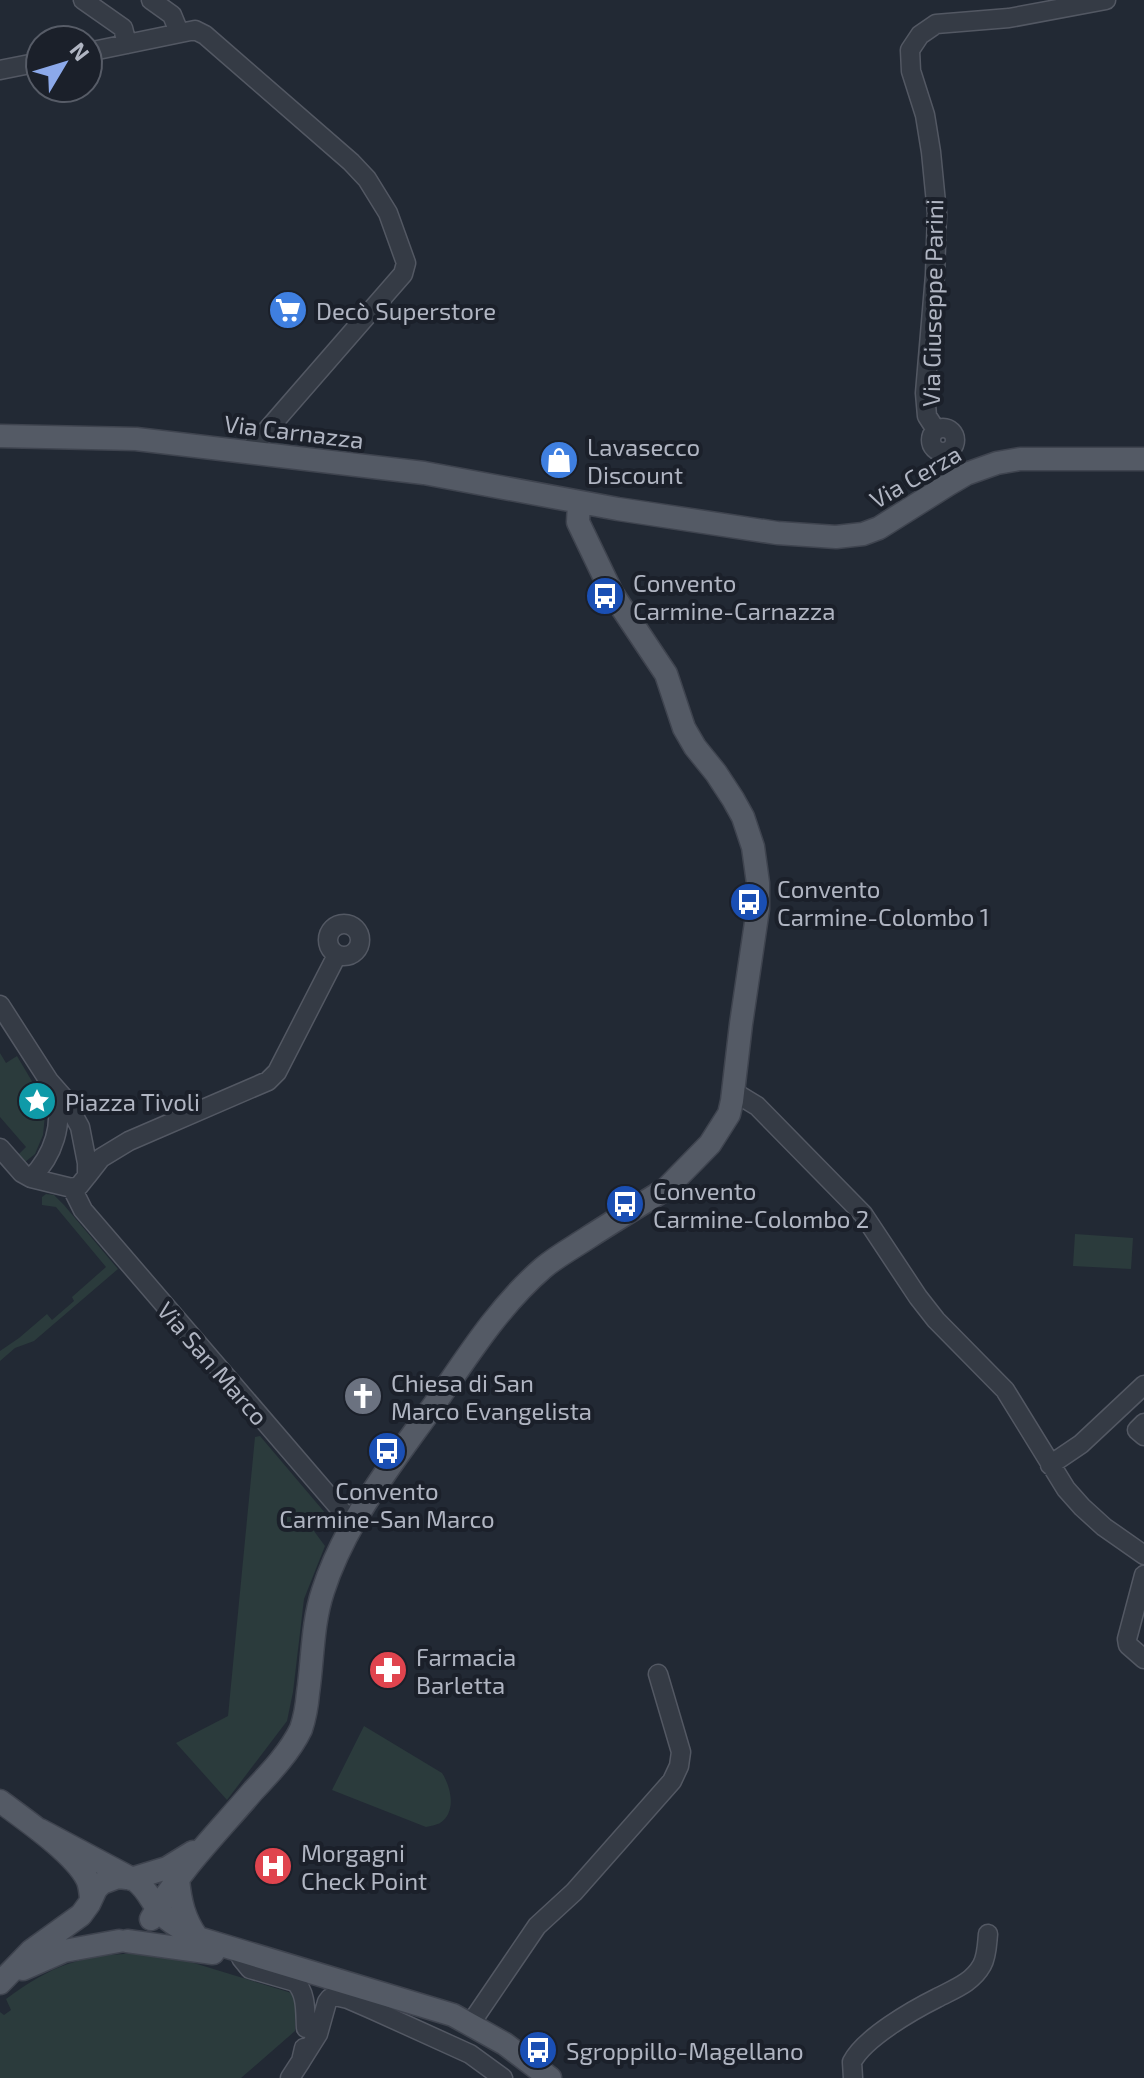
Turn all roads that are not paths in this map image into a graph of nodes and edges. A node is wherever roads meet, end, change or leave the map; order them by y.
1 (83, 0) edge
2 (151, 0) edge
3 (1106, 0) edge
4 (179, 32) junction
5 (127, 44) junction
6 (104, 49) edge
7 (24, 65) edge
8 (0, 70) edge
9 (936, 430) dead end
10 (0, 436) edge
11 (248, 452) junction
12 (1144, 459) edge
13 (579, 502) junction
14 (618, 509) joint
15 (337, 955) dead end
16 (0, 1005) edge
17 (49, 1081) junction
18 (734, 1092) junction
19 (80, 1127) junction
20 (129, 1141) junction
21 (0, 1148) edge
22 (87, 1176) junction
23 (31, 1178) junction
24 (74, 1194) junction
25 (1144, 1385) edge
26 (1144, 1423) edge
27 (1144, 1436) edge
28 (1050, 1465) junction
29 (353, 1522) junction
30 (1144, 1555) edge
31 (1144, 1575) edge
32 (1144, 1659) edge
33 (658, 1674) dead end
34 (0, 1801) edge
35 (40, 1830) junction
36 (210, 1840) junction
37 (129, 1879) junction
38 (178, 1879) junction
39 (90, 1900) junction
40 (154, 1910) junction
41 (988, 1934) dead end
42 (198, 1938) junction
43 (123, 1941) junction
44 (241, 1958) junction
45 (269, 1959) junction
46 (315, 1973) junction
47 (4, 1980) edge
48 (350, 1992) junction
49 (471, 2023) junction
50 (306, 2028) junction
51 (301, 2061) junction
52 (290, 2078) edge
53 (503, 2078) edge
54 (550, 2078) edge
55 (853, 2078) edge

1 - 5 street
2 - 4 street
3 - 9 street, Via Giuseppe Parini
4 - 5 street
4 - 11 street
5 - 6 street
7 - 8 street
10 - 11 main road, Via Carnazza
11 - 13 main road, Via Carnazza
12 - 14 main road, Via Cerza
13 - 14 main road, Via Carnazza
13 - 18 main road
15 - 20 street
16 - 17 street
17 - 19 street
17 - 23 street
18 - 28 street
18 - 29 main road
19 - 20 street
19 - 22 street
20 - 22 street
21 - 23 street
22 - 24 street
23 - 24 street
24 - 29 street, Via San Marco
25 - 28 street
26 - 27 street
28 - 30 street
29 - 36 main road
31 - 32 street
33 - 49 street
34 - 35 main road
35 - 37 main road
35 - 39 main road
36 - 37 main road
36 - 38 main road
37 - 39 main road
37 - 40 main road
38 - 40 main road
38 - 42 main road
39 - 43 main road
39 - 47 main road
40 - 42 main road
40 - 43 main road
41 - 55 street
42 - 45 main road
43 - 44 main road
43 - 47 main road
44 - 45 main road
44 - 50 street
45 - 46 main road
46 - 48 main road
46 - 50 street
48 - 49 main road
48 - 51 street
48 - 53 street
49 - 54 main road
50 - 51 street
51 - 52 street

